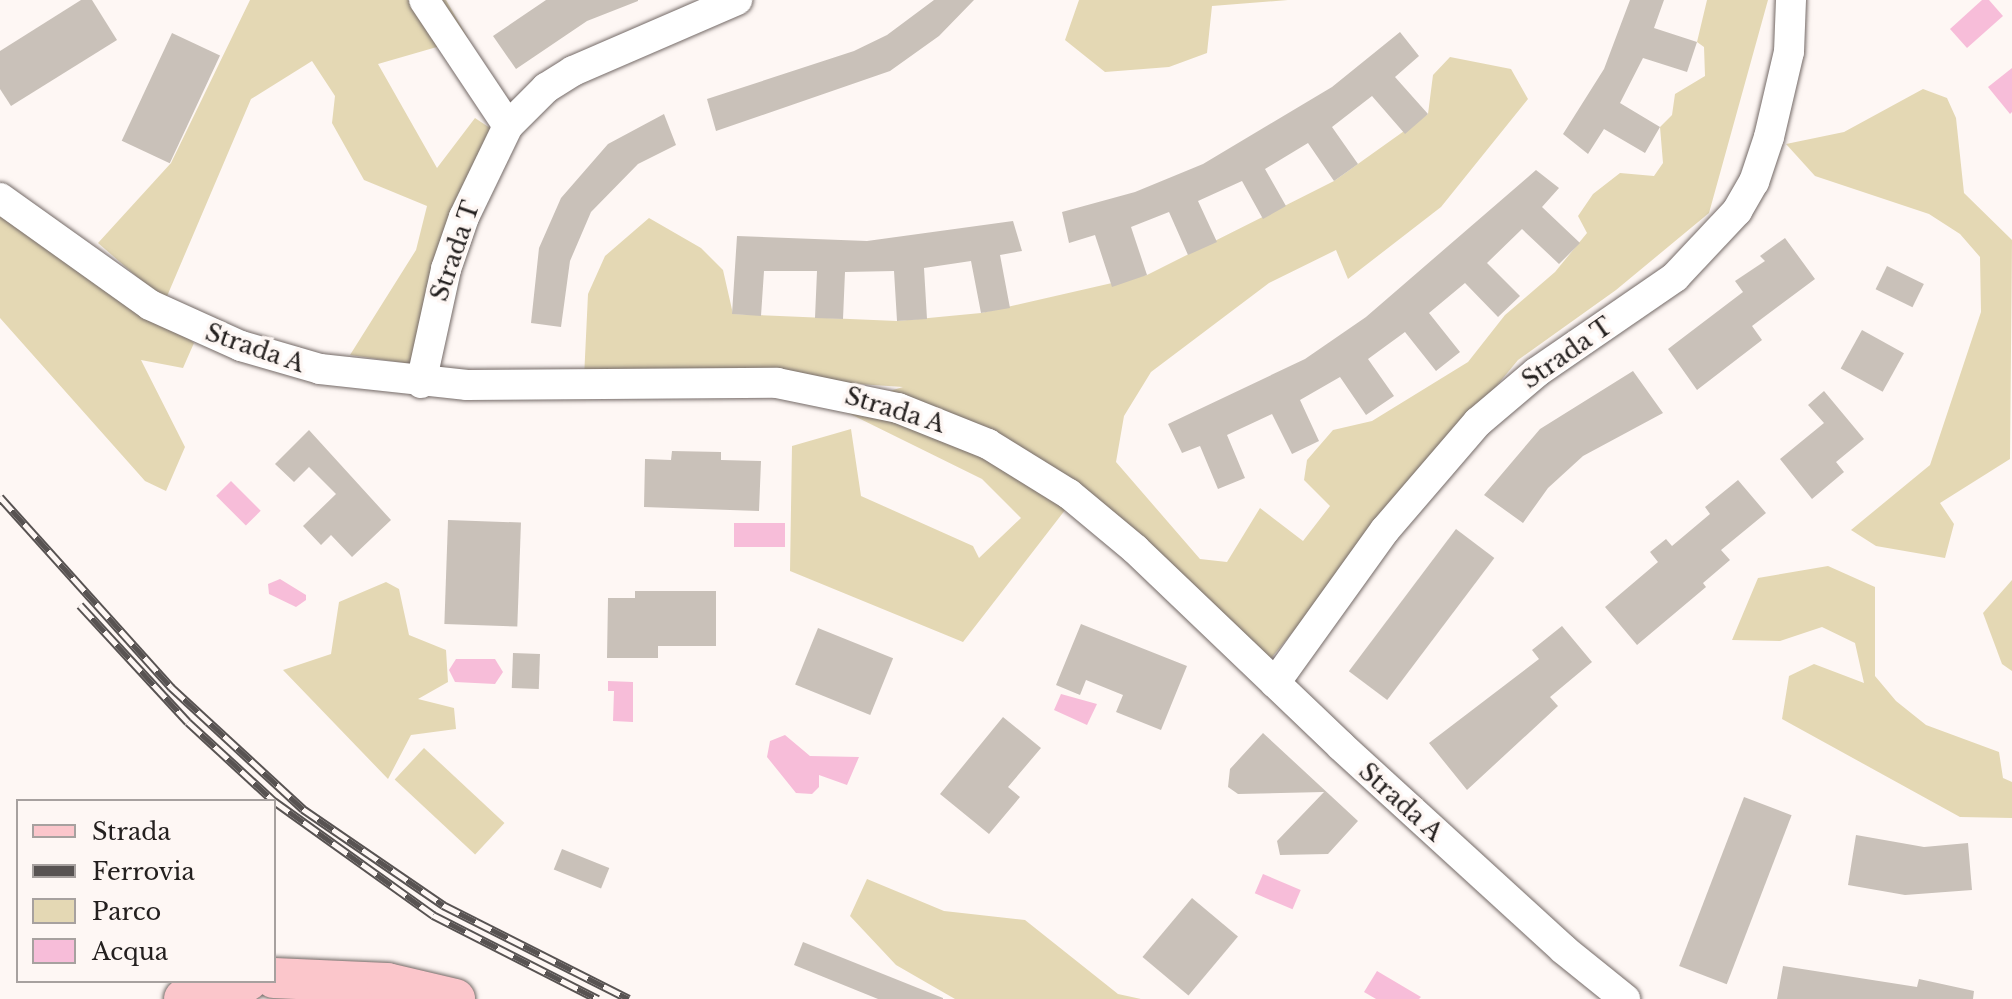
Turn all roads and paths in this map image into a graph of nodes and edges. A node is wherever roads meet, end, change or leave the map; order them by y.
1 (424, 0) edge
2 (737, 0) edge
3 (1791, 0) edge
4 (508, 126) junction
5 (0, 198) edge
6 (421, 383) junction
7 (1275, 683) junction
8 (276, 978) edge
9 (240, 983) edge
10 (184, 999) edge
11 (455, 999) edge
12 (1625, 999) edge

1 - 4 street
2 - 4 street, Strada T
3 - 7 street, Strada T
4 - 6 street, Strada T
5 - 6 street, Strada A
6 - 7 street, Strada A
7 - 12 street, Strada A
8 - 11 main road
9 - 10 main road

